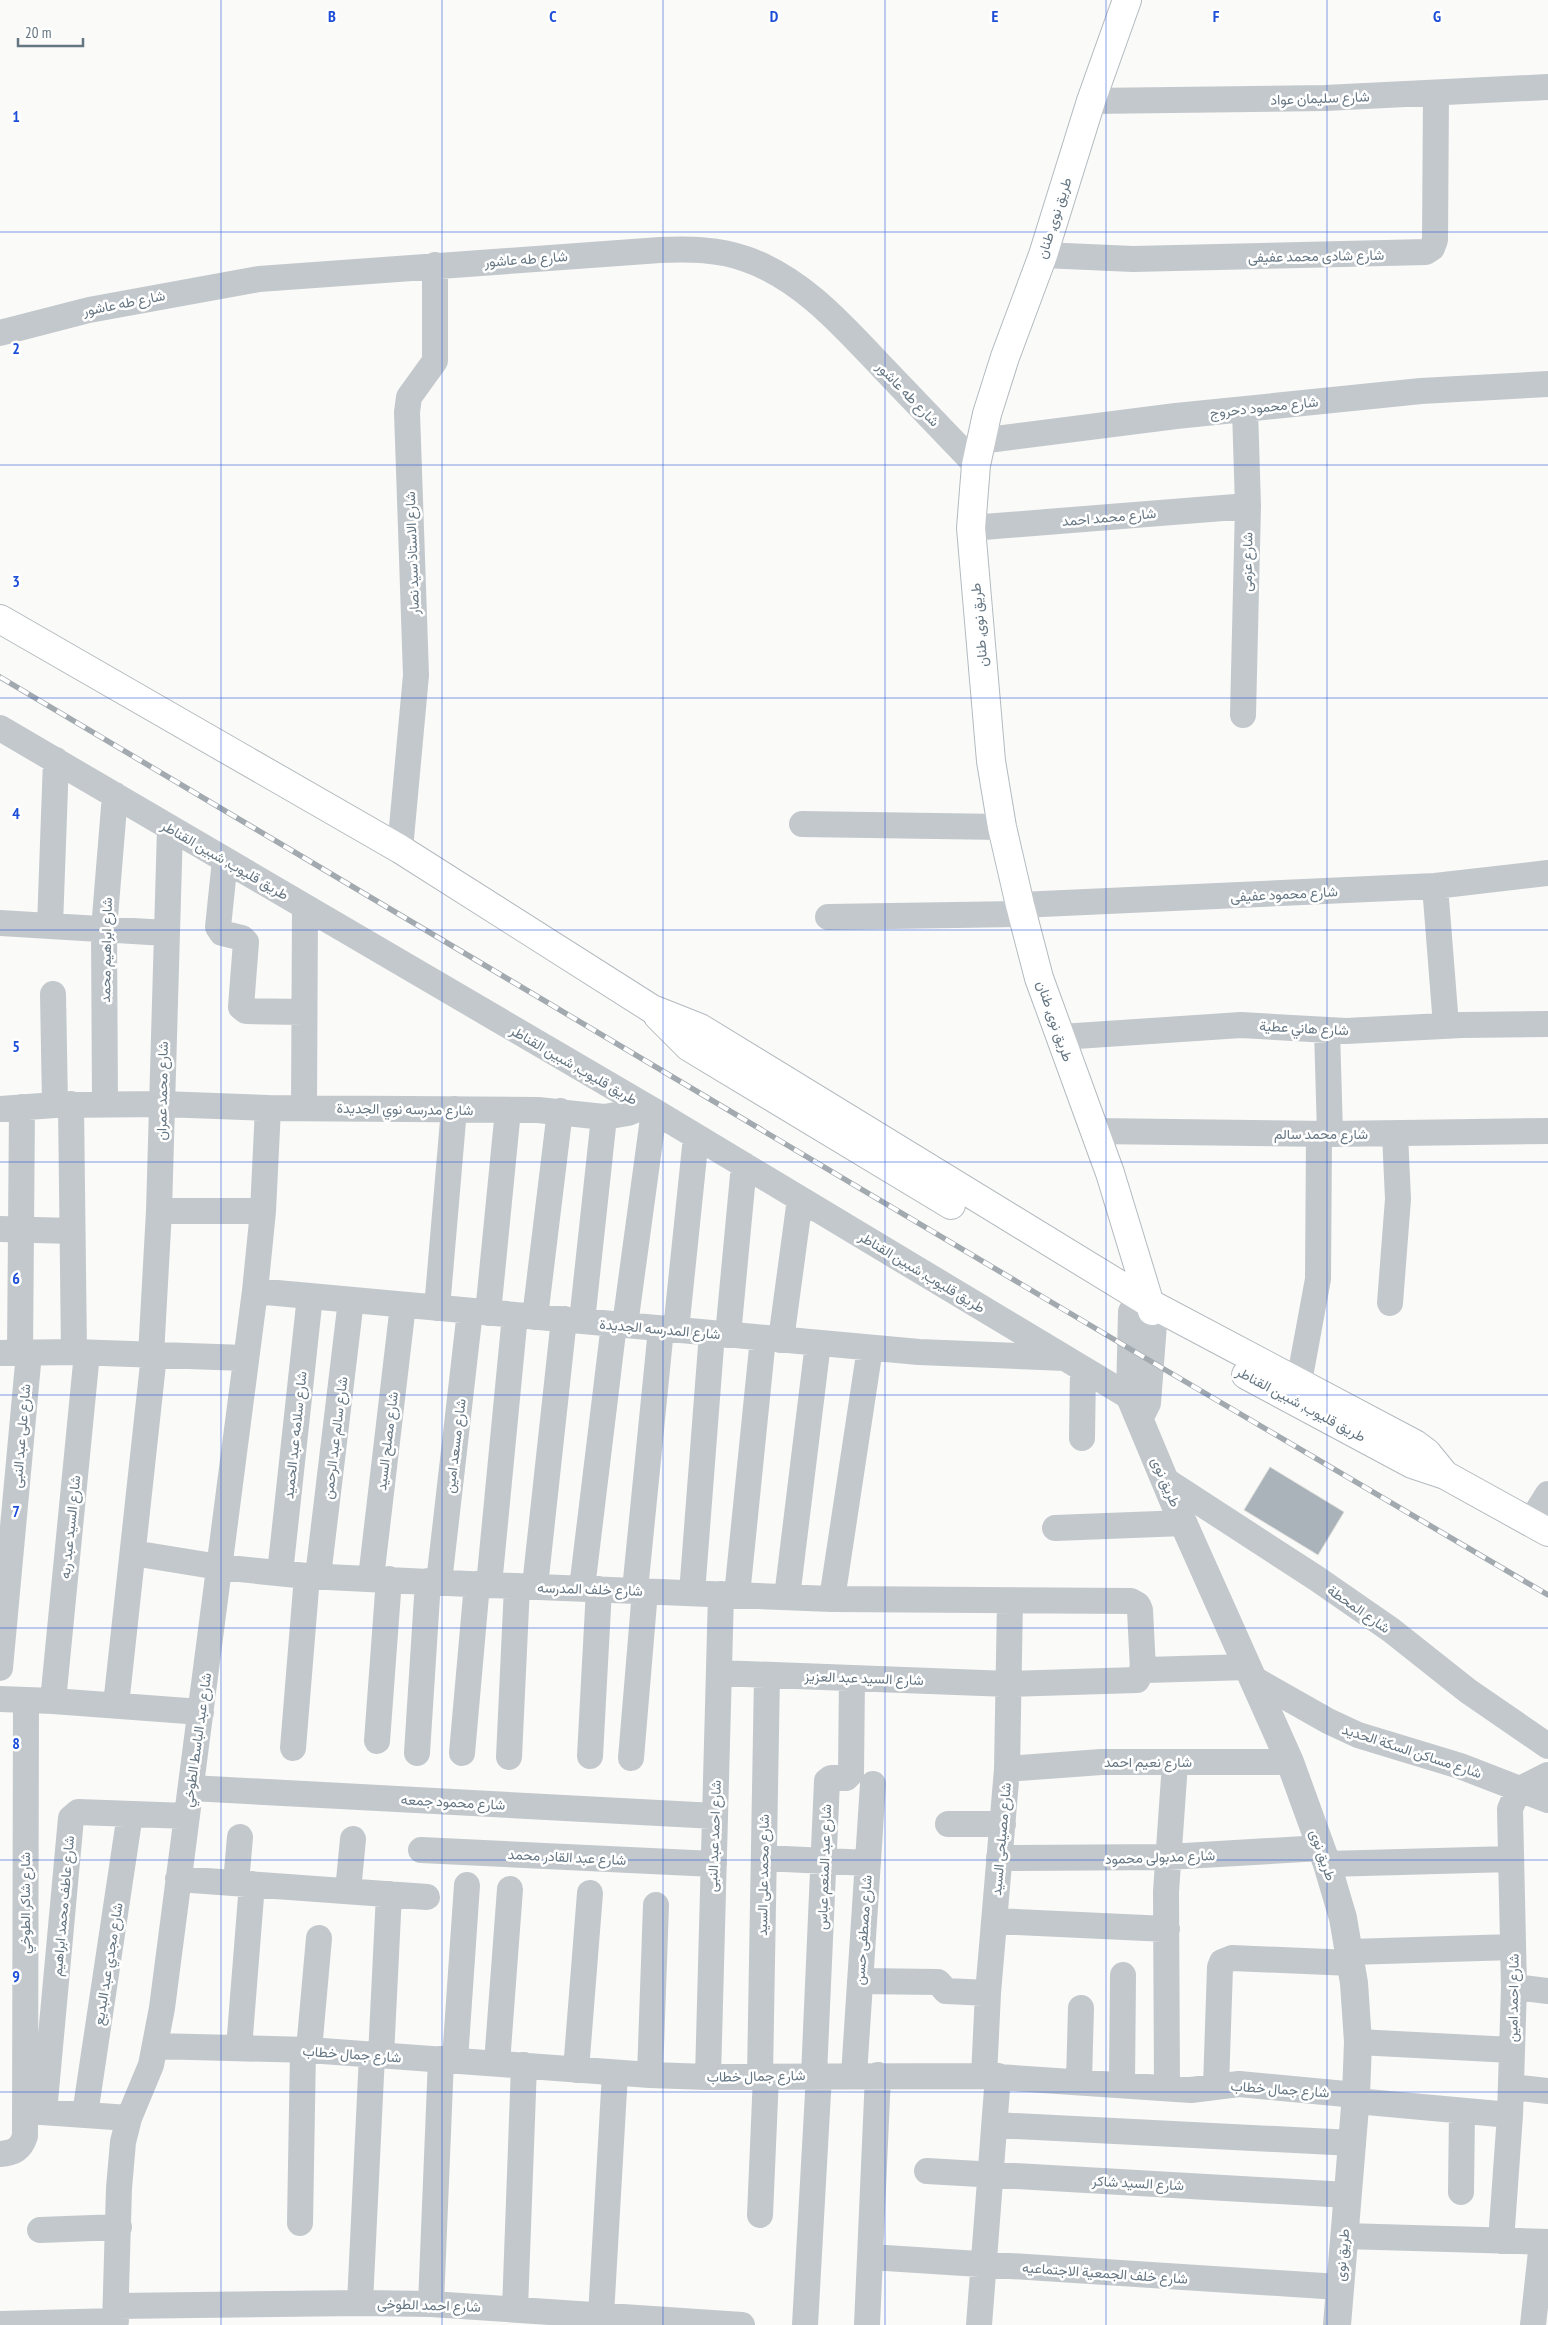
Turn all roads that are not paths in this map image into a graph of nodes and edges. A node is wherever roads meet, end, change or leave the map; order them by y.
1 (1127, 0) edge
2 (1548, 88) edge
3 (1436, 94) junction
4 (1091, 101) junction
5 (1043, 255) junction
6 (435, 265) junction
7 (0, 333) edge
8 (1548, 384) edge
9 (1245, 410) junction
10 (978, 453) junction
11 (1248, 506) junction
12 (971, 528) junction
13 (0, 619) edge
14 (1243, 715) dead end
15 (0, 728) edge
16 (56, 760) junction
17 (115, 795) junction
18 (802, 824) dead end
19 (1002, 827) junction
20 (170, 828) junction
21 (400, 849) junction
22 (225, 860) junction
23 (1548, 873) edge
24 (1435, 886) junction
25 (305, 907) junction
26 (1021, 909) junction
27 (828, 917) dead end
28 (0, 923) edge
29 (50, 926) junction
30 (104, 929) junction
31 (166, 933) junction
32 (52, 994) dead end
33 (304, 1012) junction
34 (1548, 1024) edge
35 (1446, 1025) junction
36 (1327, 1030) junction
37 (1061, 1037) junction
38 (63, 1104) junction
39 (105, 1104) junction
40 (162, 1104) junction
41 (11, 1108) edge
42 (268, 1108) junction
43 (304, 1108) junction
44 (454, 1109) junction
45 (650, 1109) junction
46 (508, 1110) junction
47 (560, 1112) junction
48 (604, 1117) junction
49 (1094, 1131) junction
50 (1548, 1131) edge
51 (1324, 1134) junction
52 (1395, 1134) junction
53 (696, 1137) junction
54 (744, 1165) junction
55 (800, 1199) junction
56 (159, 1210) junction
57 (263, 1211) junction
58 (11, 1230) edge
59 (72, 1231) junction
60 (255, 1290) junction
61 (310, 1296) junction
62 (352, 1300) junction
63 (1390, 1303) dead end
64 (403, 1304) junction
65 (437, 1308) junction
66 (1142, 1308) junction
67 (479, 1312) junction
68 (525, 1316) junction
69 (573, 1320) junction
70 (619, 1325) junction
71 (668, 1329) junction
72 (720, 1334) junction
73 (772, 1339) junction
74 (818, 1343) junction
75 (870, 1348) junction
76 (16, 1353) edge
77 (80, 1353) junction
78 (153, 1355) junction
79 (245, 1358) junction
80 (1074, 1363) junction
81 (1299, 1382) junction
82 (1139, 1406) junction
83 (1082, 1438) dead end
84 (1446, 1475) junction
85 (1165, 1480) junction
86 (1548, 1494) edge
87 (1184, 1523) junction
88 (1539, 1526) edge
89 (1055, 1528) dead end
90 (133, 1553) junction
91 (220, 1567) junction
92 (280, 1573) junction
93 (312, 1576) junction
94 (380, 1579) junction
95 (434, 1581) junction
96 (483, 1584) junction
97 (526, 1586) junction
98 (590, 1589) junction
99 (640, 1591) junction
100 (692, 1593) junction
101 (729, 1595) junction
102 (787, 1597) junction
103 (832, 1599) junction
104 (1010, 1601) junction
105 (0, 1668) edge
106 (1144, 1670) junction
107 (719, 1673) junction
108 (1251, 1673) junction
109 (767, 1675) junction
110 (852, 1678) junction
111 (1009, 1684) junction
112 (0, 1699) edge
113 (26, 1700) junction
114 (52, 1700) junction
115 (116, 1705) junction
116 (202, 1712) junction
117 (377, 1741) dead end
118 (1548, 1746) edge
119 (292, 1748) dead end
120 (417, 1753) dead end
121 (462, 1753) dead end
122 (590, 1756) dead end
123 (509, 1757) dead end
124 (631, 1758) dead end
125 (1290, 1762) junction
126 (1175, 1763) junction
127 (1007, 1768) junction
128 (1548, 1775) edge
129 (873, 1784) dead end
130 (191, 1788) junction
131 (1518, 1790) junction
132 (1548, 1800) edge
133 (130, 1814) junction
134 (187, 1816) junction
135 (715, 1816) junction
136 (948, 1824) dead end
137 (1003, 1824) junction
138 (240, 1837) dead end
139 (353, 1839) dead end
140 (421, 1850) dead end
141 (1324, 1856) junction
142 (764, 1858) junction
143 (999, 1858) junction
144 (1168, 1858) junction
145 (1511, 1859) junction
146 (824, 1861) junction
147 (868, 1863) junction
148 (714, 1864) junction
149 (178, 1879) junction
150 (244, 1884) junction
151 (467, 1885) dead end
152 (510, 1890) dead end
153 (348, 1891) junction
154 (590, 1893) dead end
155 (389, 1894) junction
156 (427, 1897) dead end
157 (656, 1905) dead end
158 (994, 1921) junction
159 (1167, 1928) junction
160 (318, 1938) dead end
161 (1513, 1946) junction
162 (1350, 1958) junction
163 (1123, 1975) dead end
164 (860, 1981) junction
165 (1514, 1987) junction
166 (1548, 1991) edge
167 (988, 1993) junction
168 (1082, 2008) dead end
169 (1358, 2042) junction
170 (156, 2046) junction
171 (239, 2048) junction
172 (306, 2050) junction
173 (1512, 2050) junction
174 (377, 2055) junction
175 (448, 2060) junction
176 (497, 2063) junction
177 (524, 2065) junction
178 (576, 2070) junction
179 (614, 2073) junction
180 (650, 2075) junction
181 (817, 2075) junction
182 (866, 2075) junction
183 (763, 2076) junction
184 (991, 2076) junction
185 (708, 2077) junction
186 (1079, 2081) junction
187 (1122, 2084) junction
188 (1216, 2087) junction
189 (1511, 2087) junction
190 (1167, 2088) junction
191 (1548, 2091) edge
192 (1356, 2098) junction
193 (1462, 2111) junction
194 (85, 2114) junction
195 (1510, 2115) junction
196 (129, 2118) junction
197 (32, 2120) junction
198 (995, 2125) junction
199 (1353, 2142) junction
200 (0, 2154) edge
201 (927, 2171) dead end
202 (992, 2175) junction
203 (1461, 2192) dead end
204 (1348, 2195) junction
205 (760, 2215) dead end
206 (300, 2223) dead end
207 (118, 2226) junction
208 (40, 2230) dead end
209 (1344, 2236) junction
210 (1501, 2241) junction
211 (1545, 2242) edge
212 (870, 2257) junction
213 (984, 2265) junction
214 (1339, 2287) junction
215 (360, 2303) junction
216 (515, 2309) junction
217 (445, 2312) edge
218 (601, 2315) junction
219 (116, 2318) edge
220 (557, 2319) edge
221 (641, 2322) edge
222 (682, 2323) edge
223 (0, 2324) edge
224 (742, 2325) edge
225 (805, 2325) edge
226 (867, 2325) edge
227 (979, 2325) edge
228 (1338, 2325) edge
229 (1533, 2325) edge

1 - 4 main road, طريق نوى, طنان
2 - 3 street, شارع سليمان عواد
3 - 4 street, شارع سليمان عواد
3 - 5 street, شارع شادى محمد عفيفى
4 - 5 main road, طريق نوى, طنان
5 - 10 main road, طريق نوى, طنان
6 - 7 street, شارع طه عاشور
6 - 10 street, شارع طه عاشور
6 - 21 street, شارع الاستاذ سيد نصار
8 - 9 street, شارع محمود دحروج
9 - 10 street, شارع محمود دحروج
9 - 11 street, شارع عزمى
10 - 12 main road, طريق نوى, طنان
11 - 12 street, شارع محمد احمد
11 - 14 street, شارع عزمى
12 - 19 main road, طريق نوى, طنان
13 - 21 main road, طريق قليوب, شبين القناطر
15 - 16 street, طريق قليوب, شبين القناطر
16 - 17 street, طريق قليوب, شبين القناطر
16 - 29 street
17 - 20 street, طريق قليوب, شبين القناطر
17 - 30 street, شارع ابراهيم محمد
18 - 19 street
19 - 26 main road, طريق نوى, طنان
20 - 22 street, طريق قليوب, شبين القناطر
20 - 31 street, شارع محمد عمران
21 - 66 main road, طريق قليوب, شبين القناطر
22 - 25 street, طريق قليوب, شبين القناطر
22 - 33 street
23 - 24 street, شارع محمود عفيفى
24 - 26 street, شارع محمود عفيفى
24 - 35 street
25 - 33 street
25 - 45 street, طريق قليوب, شبين القناطر
26 - 27 street, شارع محمود عفيفى
26 - 37 main road, طريق نوى, طنان
28 - 29 street
29 - 30 street
30 - 31 street
30 - 39 street, شارع ابراهيم محمد
31 - 40 street, شارع محمد عمران
32 - 38 street, شارع السيد عبد ربه
33 - 43 street
34 - 35 street, شارع هاني عطية
35 - 36 street, شارع هاني عطية
36 - 37 street, شارع هاني عطية
36 - 51 street
37 - 49 main road, طريق نوى, طنان
38 - 39 street, شارع مدرسه نوي الجديدة
38 - 41 street, شارع مدرسه نوي الجديدة
38 - 59 street, شارع السيد عبد ربه
39 - 40 street, شارع مدرسه نوي الجديدة
40 - 42 street, شارع مدرسه نوي الجديدة
40 - 56 street, شارع محمد عمران
41 - 58 street, شارع على عبد النبى
42 - 43 street, شارع مدرسه نوي الجديدة
42 - 57 street, شارع عبد الباسط الطوخي
43 - 44 street, شارع مدرسه نوي الجديدة
44 - 46 street, شارع مدرسه نوي الجديدة
44 - 65 street
45 - 48 street, شارع مدرسه نوي الجديدة
45 - 53 street, طريق قليوب, شبين القناطر
45 - 70 street
46 - 47 street, شارع مدرسه نوي الجديدة
46 - 67 street, شارع مسعد امين
47 - 48 street, شارع مدرسه نوي الجديدة
47 - 68 street
48 - 69 street
49 - 51 street, شارع محمد سالم
49 - 66 main road, طريق نوى, طنان
50 - 52 street, شارع محمد سالم
51 - 52 street, شارع محمد سالم
51 - 81 street
52 - 63 street
53 - 54 street, طريق قليوب, شبين القناطر
53 - 71 street
54 - 55 street, طريق قليوب, شبين القناطر
54 - 72 street
55 - 73 street, شارع احمد عبد النبى
55 - 80 street, طريق قليوب, شبين القناطر
56 - 57 street
56 - 78 street, شارع محمد عمران
57 - 60 street, شارع عبد الباسط الطوخي
58 - 59 street
58 - 76 street, شارع على عبد النبى
59 - 77 street, شارع السيد عبد ربه
60 - 61 street, شارع المدرسه الجديدة
60 - 79 street, شارع عبد الباسط الطوخي
61 - 62 street, شارع المدرسه الجديدة
61 - 92 street, شارع سلامه عبد الحميد
62 - 64 street, شارع المدرسه الجديدة
62 - 93 street, شارع سالم عبد الرحمن
64 - 65 street, شارع المدرسه الجديدة
64 - 94 street, شارع مصلح السيد
65 - 67 street, شارع المدرسه الجديدة
66 - 81 main road, طريق قليوب, شبين القناطر
66 - 82 street, طريق نوى
66 - 84 main road, طريق قليوب, شبين القناطر
67 - 68 street, شارع المدرسه الجديدة
67 - 95 street, شارع مسعد امين
68 - 69 street, شارع المدرسه الجديدة
68 - 96 street
69 - 70 street, شارع المدرسه الجديدة
69 - 97 street
70 - 71 street, شارع المدرسه الجديدة
70 - 98 street
71 - 72 street, شارع المدرسه الجديدة
71 - 99 street
72 - 73 street, شارع المدرسه الجديدة
72 - 100 street
73 - 74 street, شارع المدرسه الجديدة
73 - 101 street, شارع احمد عبد النبى
74 - 75 street, شارع المدرسه الجديدة
74 - 102 street
75 - 80 street, شارع المدرسه الجديدة
75 - 103 street
76 - 77 street
76 - 105 street, شارع على عبد النبى
77 - 78 street
77 - 114 street, شارع السيد عبد ربه
78 - 79 street
78 - 90 street, شارع محمد عمران
79 - 91 street, شارع عبد الباسط الطوخي
80 - 82 street, طريق قليوب, شبين القناطر
80 - 83 street
81 - 84 main road, طريق قليوب, شبين القناطر
82 - 85 street, طريق نوى
84 - 88 main road, طريق قليوب, شبين القناطر
85 - 87 street, طريق نوى
85 - 118 street, شارع المحطة
86 - 88 street
87 - 89 street
87 - 108 street, طريق نوى
90 - 91 street, شارع خلف المدرسه
90 - 115 street, شارع محمد عمران
91 - 92 street, شارع خلف المدرسه
91 - 116 street, شارع عبد الباسط الطوخي
92 - 93 street, شارع خلف المدرسه
93 - 94 street, شارع خلف المدرسه
93 - 119 street, شارع سالم عبد الرحمن
94 - 95 street, شارع خلف المدرسه
94 - 117 street, شارع مصلح السيد
95 - 96 street, شارع خلف المدرسه
95 - 120 street, شارع مسعد امين
96 - 97 street, شارع خلف المدرسه
96 - 121 street
97 - 98 street, شارع خلف المدرسه
97 - 123 street
98 - 99 street, شارع خلف المدرسه
98 - 122 street
99 - 100 street, شارع خلف المدرسه
99 - 124 street
100 - 101 street, شارع خلف المدرسه
101 - 102 street, شارع خلف المدرسه
101 - 107 street, شارع احمد عبد النبى
102 - 103 street, شارع خلف المدرسه
103 - 104 street, شارع خلف المدرسه
104 - 106 street, شارع خلف المدرسه
104 - 111 street, شارع مصيلحى السيد
106 - 108 street
106 - 111 street, شارع السيد عبد العزيز
107 - 109 street, شارع السيد عبد العزيز
107 - 135 street, شارع احمد عبد النبى
108 - 125 street, طريق نوى
108 - 131 street, شارع مساكن السكة الحديد
109 - 110 street, شارع السيد عبد العزيز
109 - 142 street, شارع محمد على السيد
110 - 111 street, شارع السيد عبد العزيز
110 - 146 street, شارع عبد المنعم عباس
111 - 127 street, شارع مصيلحى السيد
112 - 113 street
113 - 114 street
113 - 197 street, شارع شاكر الطوخي
114 - 115 street
115 - 116 street
116 - 130 street, شارع عبد الباسط الطوخي
125 - 126 street, شارع نعيم احمد
125 - 141 street, طريق نوى
126 - 127 street, شارع نعيم احمد
126 - 144 street
127 - 137 street, شارع مصيلحى السيد
128 - 131 street
129 - 147 street, شارع مصطفى حسن
130 - 134 street, شارع عبد الباسط الطوخي
130 - 135 street, شارع محمود جمعه
131 - 132 street, شارع مساكن السكة الحديد
131 - 145 street, شارع احمد امين
133 - 134 street, شارع عاطف محمد ابراهيم
133 - 194 street, شارع مجدي عبد البديع
133 - 197 street, شارع عاطف محمد ابراهيم
134 - 149 street, شارع عبد الباسط الطوخي
135 - 148 street, شارع احمد عبد النبى
136 - 137 street
137 - 143 street, شارع مصيلحى السيد
138 - 150 street
139 - 153 street
140 - 148 street, شارع عبد القادر محمد
141 - 144 street, شارع مدبولى محمود
141 - 145 street, شارع مدبولى محمود
141 - 162 street, طريق نوى
142 - 146 street
142 - 183 street, شارع محمد على السيد
143 - 144 street, شارع مدبولى محمود
143 - 158 street, شارع مصيلحى السيد
144 - 159 street
145 - 161 street, شارع احمد امين
146 - 147 street
146 - 181 street, شارع عبد المنعم عباس
147 - 164 street, شارع مصطفى حسن
148 - 185 street, شارع احمد عبد النبى
149 - 150 street
149 - 170 street, شارع عبد الباسط الطوخي
150 - 153 street
150 - 171 street
151 - 175 street
152 - 176 street
153 - 155 street
154 - 178 street
155 - 156 street
155 - 174 street
157 - 180 street
158 - 159 street
158 - 167 street, شارع مصيلحى السيد
159 - 190 street
160 - 172 street
161 - 162 street
161 - 165 street, شارع احمد امين
162 - 169 street, طريق نوى
162 - 188 street
163 - 187 street
164 - 167 street
164 - 182 street, شارع مصطفى حسن
165 - 166 street
165 - 173 street, شارع احمد امين
167 - 184 street, شارع مصيلحى السيد
168 - 186 street
169 - 173 street
169 - 192 street, طريق نوى
170 - 171 street, شارع جمال خطاب
170 - 196 street, شارع عبد الباسط الطوخي
171 - 172 street, شارع جمال خطاب
172 - 174 street, شارع جمال خطاب
172 - 206 street
173 - 189 street, شارع احمد امين
174 - 175 street, شارع جمال خطاب
174 - 215 street
175 - 176 street, شارع جمال خطاب
175 - 217 street
176 - 177 street, شارع جمال خطاب
177 - 178 street, شارع جمال خطاب
177 - 216 street
178 - 179 street, شارع جمال خطاب
179 - 180 street, شارع جمال خطاب
179 - 218 street
180 - 185 street, شارع جمال خطاب
181 - 182 street, شارع جمال خطاب
181 - 183 street, شارع جمال خطاب
181 - 225 street, شارع عبد المنعم عباس
182 - 184 street, شارع جمال خطاب
182 - 212 street, شارع مصطفى حسن
183 - 185 street, شارع جمال خطاب
183 - 205 street, شارع محمد على السيد
184 - 186 street, شارع جمال خطاب
184 - 198 street, شارع مصيلحى السيد
186 - 187 street, شارع جمال خطاب
187 - 190 street, شارع جمال خطاب
188 - 190 street, شارع جمال خطاب
188 - 192 street, شارع جمال خطاب
189 - 191 street
189 - 195 street, شارع احمد امين
192 - 193 street, شارع جمال خطاب
192 - 199 street, طريق نوى
193 - 195 street, شارع جمال خطاب
193 - 203 street
194 - 196 street
194 - 197 street
195 - 210 street, شارع احمد امين
196 - 207 street, شارع عبد الباسط الطوخي
197 - 200 street
198 - 199 street
198 - 202 street, شارع مصيلحى السيد
199 - 204 street, طريق نوى
201 - 202 street, شارع السيد شاكر
202 - 204 street, شارع السيد شاكر
202 - 213 street, شارع مصيلحى السيد
204 - 209 street, طريق نوى
207 - 208 street
207 - 219 street, شارع عبد الباسط الطوخي
209 - 210 street
209 - 214 street, طريق نوى
210 - 211 street
211 - 229 street
212 - 213 street, شارع خلف الجمعية الاجتماعيه
212 - 226 street, شارع مصطفى حسن
213 - 214 street, شارع خلف الجمعية الاجتماعيه
213 - 227 street, شارع مصيلحى السيد
214 - 228 street, طريق نوى
215 - 217 street, شارع احمد الطوخى
215 - 219 street, شارع احمد الطوخى
216 - 217 street, شارع احمد الطوخى
216 - 220 street, شارع احمد الطوخى
218 - 220 street, شارع احمد الطوخى
218 - 221 street, شارع احمد الطوخى
219 - 223 street, شارع احمد الطوخى
221 - 222 street, شارع احمد الطوخى
222 - 224 street, شارع احمد الطوخى

